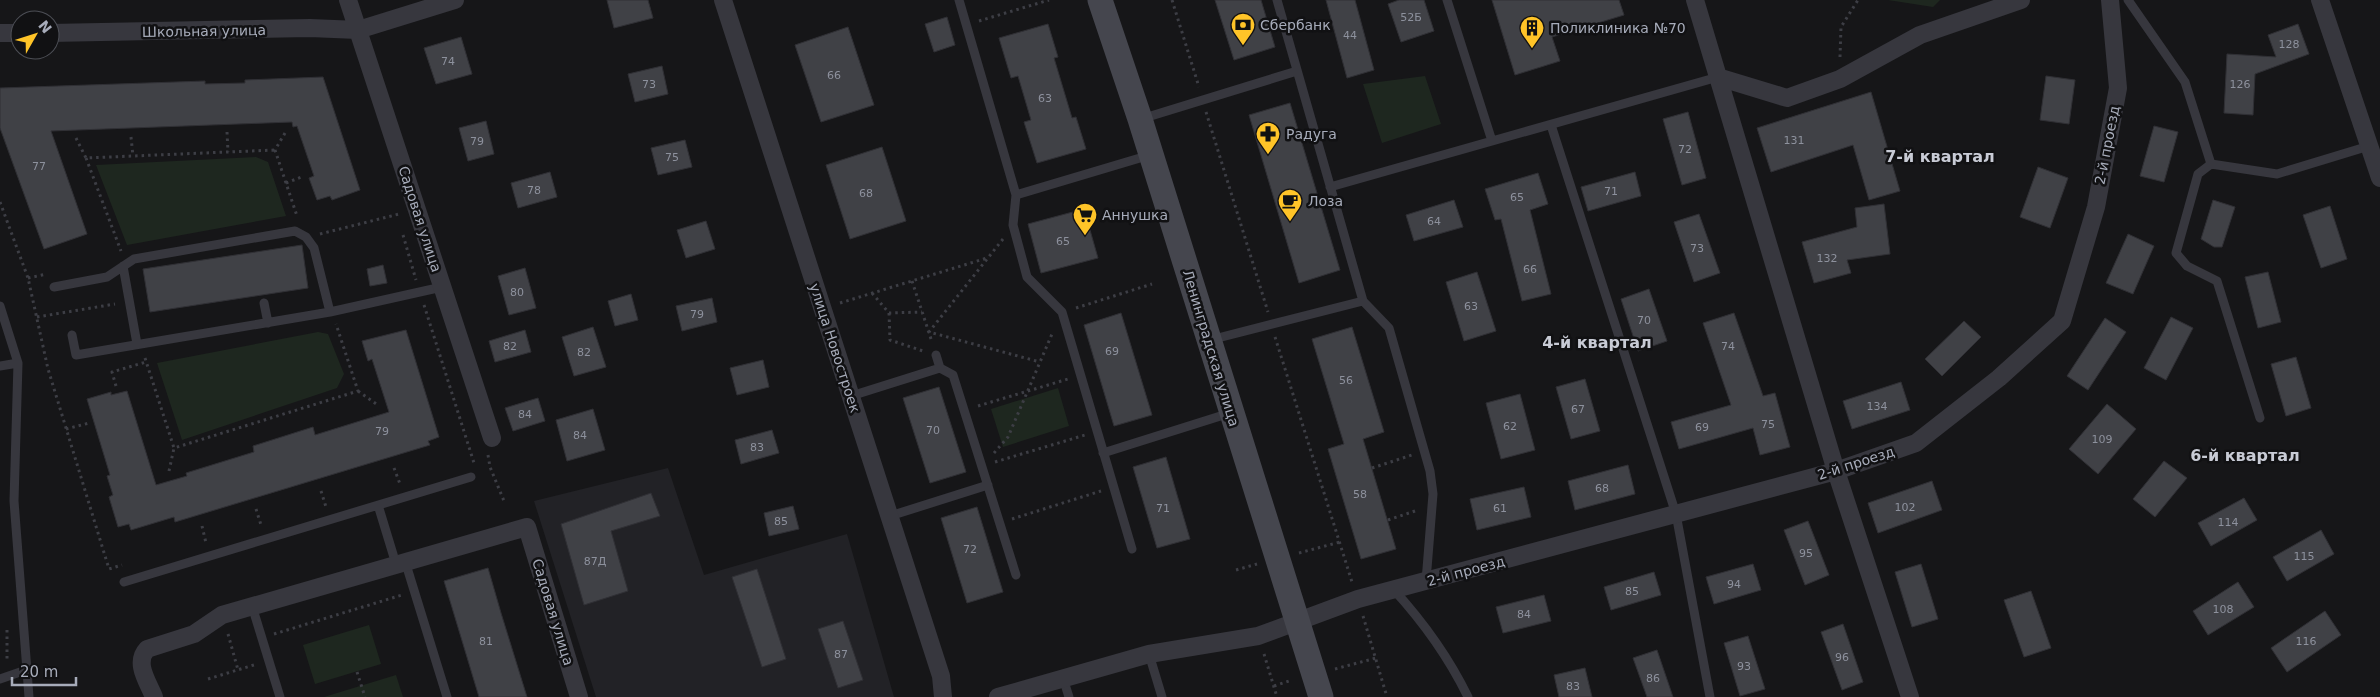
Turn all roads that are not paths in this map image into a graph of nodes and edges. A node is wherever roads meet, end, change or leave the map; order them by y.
1 (348, 0) edge
2 (455, 0) edge
3 (723, 0) edge
4 (959, 0) edge
5 (1100, 0) edge
6 (1277, 0) edge
7 (1447, 0) edge
8 (1695, 0) edge
9 (2021, 0) edge
10 (2110, 0) edge
11 (2128, 0) edge
12 (2320, 0) edge
13 (358, 30) junction
14 (60, 33) edge
15 (1297, 71) junction
16 (1718, 77) junction
17 (1140, 119) junction
18 (1551, 125) junction
19 (1492, 142) junction
20 (2369, 146) junction
21 (1151, 155) junction
22 (2211, 164) junction
23 (2380, 178) edge
24 (1330, 187) junction
25 (1016, 195) junction
26 (123, 266) junction
27 (54, 287) dead end
28 (442, 287) junction
29 (1363, 301) junction
30 (264, 302) dead end
31 (0, 306) edge
32 (330, 312) junction
33 (268, 322) junction
34 (72, 335) dead end
35 (1208, 340) junction
36 (138, 344) junction
37 (936, 355) road end
38 (18, 363) junction
39 (0, 366) edge
40 (940, 368) junction
41 (851, 396) junction
42 (1230, 413) junction
43 (2260, 418) dead end
44 (492, 438) road end
45 (1103, 453) junction
46 (1836, 471) junction
47 (471, 477) dead end
48 (988, 485) junction
49 (378, 505) junction
50 (1676, 514) junction
51 (890, 516) junction
52 (1132, 549) dead end
53 (401, 563) junction
54 (1016, 575) dead end
55 (1426, 581) junction
56 (124, 582) dead end
57 (1394, 590) junction
58 (252, 606) junction
59 (1297, 622) junction
60 (1149, 654) junction
61 (26, 670) junction
62 (1063, 678) junction
63 (0, 679) edge
64 (29, 697) edge
65 (154, 697) edge
66 (280, 697) edge
67 (447, 697) edge
68 (579, 697) edge
69 (943, 697) edge
70 (998, 697) edge
71 (1069, 697) edge
72 (1162, 697) edge
73 (1320, 697) edge
74 (1468, 697) edge
75 (1710, 697) edge
76 (1910, 697) edge

1 - 13 street, Садовая улица
2 - 13 street, Школьная улица
3 - 41 street, улица Новостроек
4 - 25 lane
5 - 17 main road, Ленинградская улица
6 - 15 lane
7 - 19 lane
8 - 16 street
9 - 16 street
10 - 46 street, 2-й проезд
11 - 22 lane
12 - 20 street
13 - 14 street, Школьная улица
13 - 28 street, Садовая улица
15 - 17 lane
15 - 24 lane
16 - 18 lane
16 - 46 street
17 - 21 main road, Ленинградская улица
18 - 19 lane
18 - 50 lane
19 - 24 lane
20 - 22 lane
20 - 23 street
21 - 25 lane
21 - 35 main road, Ленинградская улица
22 - 43 lane
24 - 29 lane
25 - 45 lane
26 - 27 lane
26 - 32 lane
26 - 36 lane
28 - 32 lane
28 - 44 street, Садовая улица
29 - 35 lane
29 - 55 lane
30 - 33 lane
31 - 38 lane
32 - 33 lane
33 - 36 lane
34 - 36 lane
35 - 42 main road, Ленинградская улица
37 - 40 lane
38 - 39 lane
38 - 61 lane
40 - 41 lane
40 - 48 lane
41 - 51 street, улица Новостроек
42 - 45 lane
42 - 59 main road, Ленинградская улица
45 - 52 lane
46 - 50 street, 2-й проезд
46 - 76 street
47 - 49 lane
48 - 51 lane
48 - 54 lane
49 - 53 lane
49 - 56 lane
50 - 55 street, 2-й проезд
50 - 75 lane
51 - 69 street, улица Новостроек
53 - 58 street
53 - 67 lane
53 - 68 street, Садовая улица
55 - 57 street, 2-й проезд
57 - 59 street, 2-й проезд
57 - 74 lane
58 - 65 street
58 - 66 lane
59 - 60 street, 2-й проезд
59 - 73 main road, Ленинградская улица
60 - 62 street, 2-й проезд
60 - 72 lane
61 - 63 lane
61 - 64 lane
62 - 70 street, 2-й проезд
62 - 71 lane

